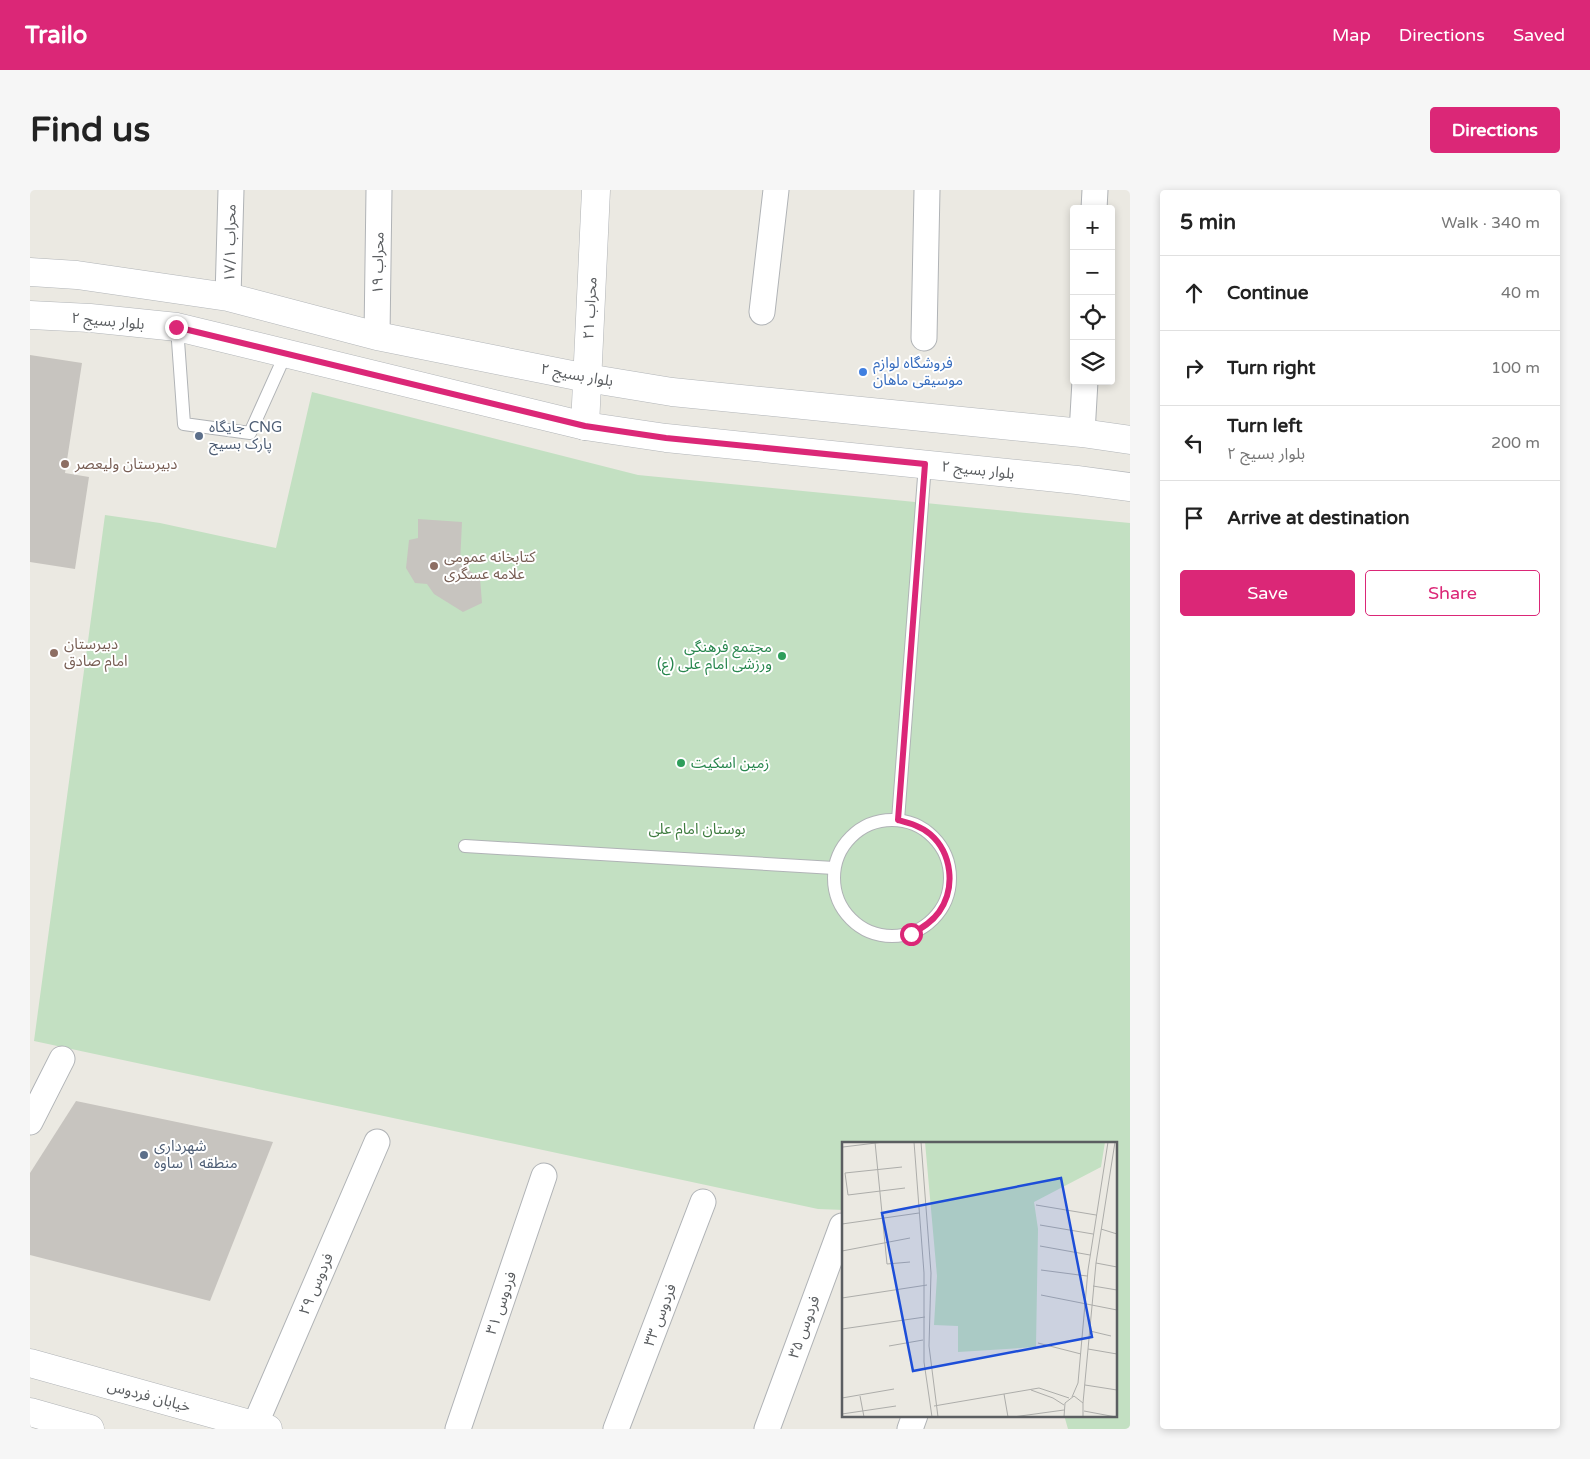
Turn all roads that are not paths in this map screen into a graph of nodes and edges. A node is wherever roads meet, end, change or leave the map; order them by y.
1 (231, 190) edge
2 (379, 190) edge
3 (596, 190) edge
4 (776, 190) edge
5 (928, 190) edge
6 (1095, 190) edge
7 (1094, 205) edge
8 (30, 272) edge
9 (228, 297) junction
10 (762, 312) dead end
11 (30, 315) edge
12 (176, 327) junction
13 (377, 336) junction
14 (924, 338) dead end
15 (286, 354) junction
16 (587, 378) junction
17 (1085, 385) edge
18 (585, 426) junction
19 (1082, 433) junction
20 (1130, 440) edge
21 (925, 464) junction
22 (1130, 487) edge
23 (898, 820) junction
24 (465, 846) dead end
25 (834, 868) junction
26 (62, 1059) dead end
27 (30, 1122) edge
28 (376, 1142) dead end
29 (544, 1176) dead end
30 (703, 1202) dead end
31 (842, 1226) dead end
32 (30, 1363) edge
33 (30, 1412) edge
34 (915, 1416) edge
35 (74, 1427) edge
36 (258, 1428) edge
37 (458, 1429) edge
38 (616, 1429) edge
39 (767, 1429) edge
40 (910, 1429) edge

1 - 9 street, محراب ۱۷/۱
2 - 13 street, محراب ۱۹
3 - 16 main road, محراب ۲۱
4 - 10 street
5 - 14 street
6 - 7 street
8 - 9 main road, بلوار بسیج ۲
9 - 13 main road, بلوار بسیج ۲
11 - 12 main road, بلوار بسیج ۲
12 - 15 main road, بلوار بسیج ۲
12 - 15 lane
13 - 16 main road, بلوار بسیج ۲
15 - 18 main road, بلوار بسیج ۲
16 - 18 main road, محراب ۲۱
16 - 19 main road, بلوار بسیج ۲
17 - 19 street
18 - 21 main road, بلوار بسیج ۲
19 - 20 main road, بلوار بسیج ۲
21 - 22 main road, بلوار بسیج ۲
21 - 23 lane
23 - 25 lane
23 - 25 lane
24 - 25 lane
26 - 27 street
28 - 36 street, فردوس ۲۹
29 - 37 street, فردوس ۳۱
30 - 38 street, فردوس ۳۳
31 - 39 street, فردوس ۳۵
32 - 36 main road, خیابان فردوس
33 - 35 main road
34 - 40 street

